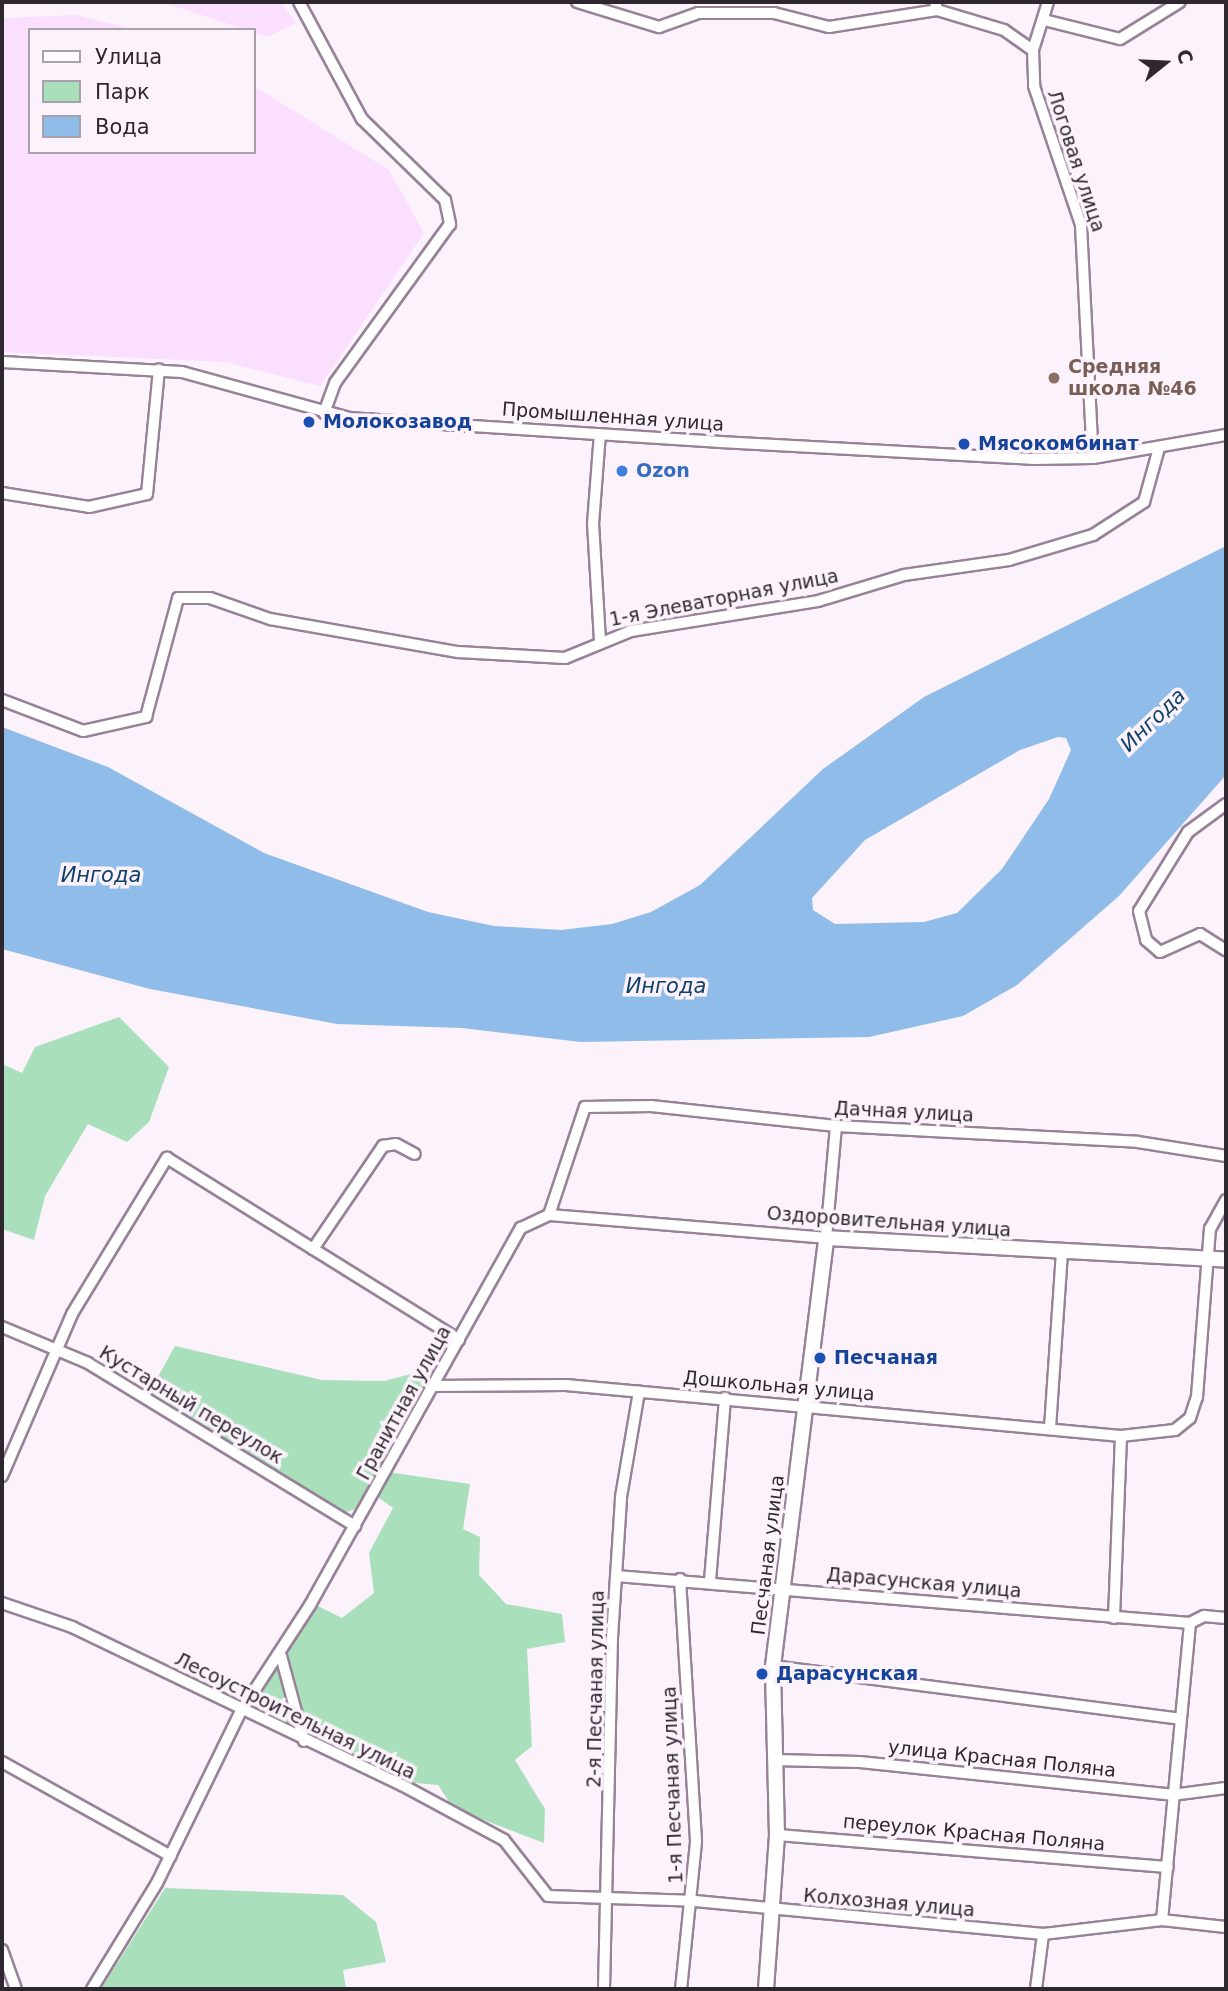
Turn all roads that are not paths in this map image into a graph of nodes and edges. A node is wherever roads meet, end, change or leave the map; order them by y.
1 (299, 2) edge
2 (577, 2) edge
3 (1048, 2) edge
4 (1180, 2) edge
5 (936, 6) edge
6 (1044, 20) junction
7 (1033, 50) junction
8 (2, 362) edge
9 (159, 370) junction
10 (324, 413) junction
11 (600, 434) junction
12 (1226, 435) edge
13 (1159, 448) junction
14 (1093, 458) junction
15 (2, 493) edge
16 (600, 641) junction
17 (2, 700) edge
18 (1226, 804) edge
19 (1226, 950) edge
20 (836, 1126) junction
21 (415, 1154) dead end
22 (1226, 1156) edge
23 (1226, 1200) edge
24 (549, 1215) junction
25 (825, 1238) junction
26 (313, 1249) junction
27 (1062, 1253) junction
28 (1210, 1259) junction
29 (1226, 1260) edge
30 (2, 1326) edge
31 (459, 1340) junction
32 (56, 1349) junction
33 (433, 1386) junction
34 (639, 1392) junction
35 (725, 1398) junction
36 (804, 1406) junction
37 (1050, 1428) junction
38 (1121, 1436) junction
39 (2, 1476) edge
40 (355, 1526) junction
41 (616, 1576) junction
42 (680, 1579) junction
43 (710, 1581) junction
44 (785, 1588) junction
45 (2, 1603) edge
46 (1114, 1618) junction
47 (1226, 1618) edge
48 (1190, 1623) junction
49 (281, 1656) junction
50 (773, 1666) junction
51 (242, 1711) junction
52 (1181, 1719) junction
53 (304, 1741) junction
54 (774, 1760) junction
55 (2, 1762) edge
56 (1226, 1788) edge
57 (1172, 1795) junction
58 (777, 1835) junction
59 (171, 1856) junction
60 (1168, 1867) junction
61 (548, 1896) joint
62 (604, 1898) junction
63 (695, 1901) junction
64 (775, 1911) junction
65 (1161, 1920) junction
66 (1226, 1927) edge
67 (1043, 1934) junction
68 (2, 1951) edge
69 (16, 1989) edge
70 (92, 1989) edge
71 (604, 1989) edge
72 (681, 1989) edge
73 (766, 1989) edge
74 (1036, 1989) edge

1 - 10 street
2 - 5 street
3 - 6 street, Логовая улица
4 - 6 street
5 - 7 street
6 - 7 street, Логовая улица
7 - 14 street, Логовая улица
8 - 9 street, Промышленная улица
9 - 10 street, Промышленная улица
9 - 15 street
10 - 11 street, Промышленная улица
11 - 14 street, Промышленная улица
11 - 16 street
12 - 13 street, Промышленная улица
13 - 14 street, Промышленная улица
13 - 16 street, 1-я Элеваторная улица
16 - 17 street, 1-я Элеваторная улица
18 - 19 street
20 - 22 street, Дачная улица
20 - 24 street, Дачная улица
20 - 25 street, Песчаная улица
21 - 26 street
23 - 28 street, Дошкольная улица
24 - 25 street, Оздоровительная улица
24 - 31 street, Гранитная улица
25 - 27 street, Оздоровительная улица
25 - 36 street, Песчаная улица
26 - 31 street
26 - 32 street
27 - 28 street, Оздоровительная улица
27 - 37 street
28 - 29 street, Оздоровительная улица
28 - 38 street, Дошкольная улица
30 - 32 street, Кустарный переулок
31 - 33 street, Гранитная улица
32 - 39 street
32 - 40 street, Кустарный переулок
33 - 34 street, Дошкольная улица
33 - 40 street, Гранитная улица
34 - 35 street, Дошкольная улица
34 - 41 street, 2-я Песчаная улица
35 - 36 street, Дошкольная улица
35 - 43 street
36 - 37 street, Дошкольная улица
36 - 44 street, Песчаная улица
37 - 38 street, Дошкольная улица
38 - 46 street
40 - 49 street, Гранитная улица
41 - 42 street, Дарасунская улица
41 - 62 street, 2-я Песчаная улица
42 - 43 street, Дарасунская улица
42 - 63 street, 1-я Песчаная улица
43 - 44 street, Дарасунская улица
44 - 46 street, Дарасунская улица
44 - 50 street, Песчаная улица
45 - 51 street, Лесоустроительная улица
46 - 48 street, Дарасунская улица
47 - 48 street, Дарасунская улица
48 - 52 street
49 - 51 street, Гранитная улица
49 - 53 street
50 - 52 street
50 - 54 street, Песчаная улица
51 - 53 street, Лесоустроительная улица
51 - 59 street, Гранитная улица
52 - 57 street
53 - 61 street, Лесоустроительная улица
54 - 57 street, улица Красная Поляна
54 - 58 street, Песчаная улица
55 - 59 street
56 - 57 street, улица Красная Поляна
57 - 60 street
58 - 60 street, переулок Красная Поляна
58 - 64 street, Песчаная улица
59 - 70 street, Гранитная улица
60 - 65 street
61 - 62 street, Колхозная улица
62 - 63 street, Колхозная улица
62 - 71 street, 2-я Песчаная улица
63 - 64 street, Колхозная улица
63 - 72 street, 1-я Песчаная улица
64 - 67 street, Колхозная улица
64 - 73 street, Песчаная улица
65 - 66 street, Колхозная улица
65 - 67 street, Колхозная улица
67 - 74 street
68 - 69 street

